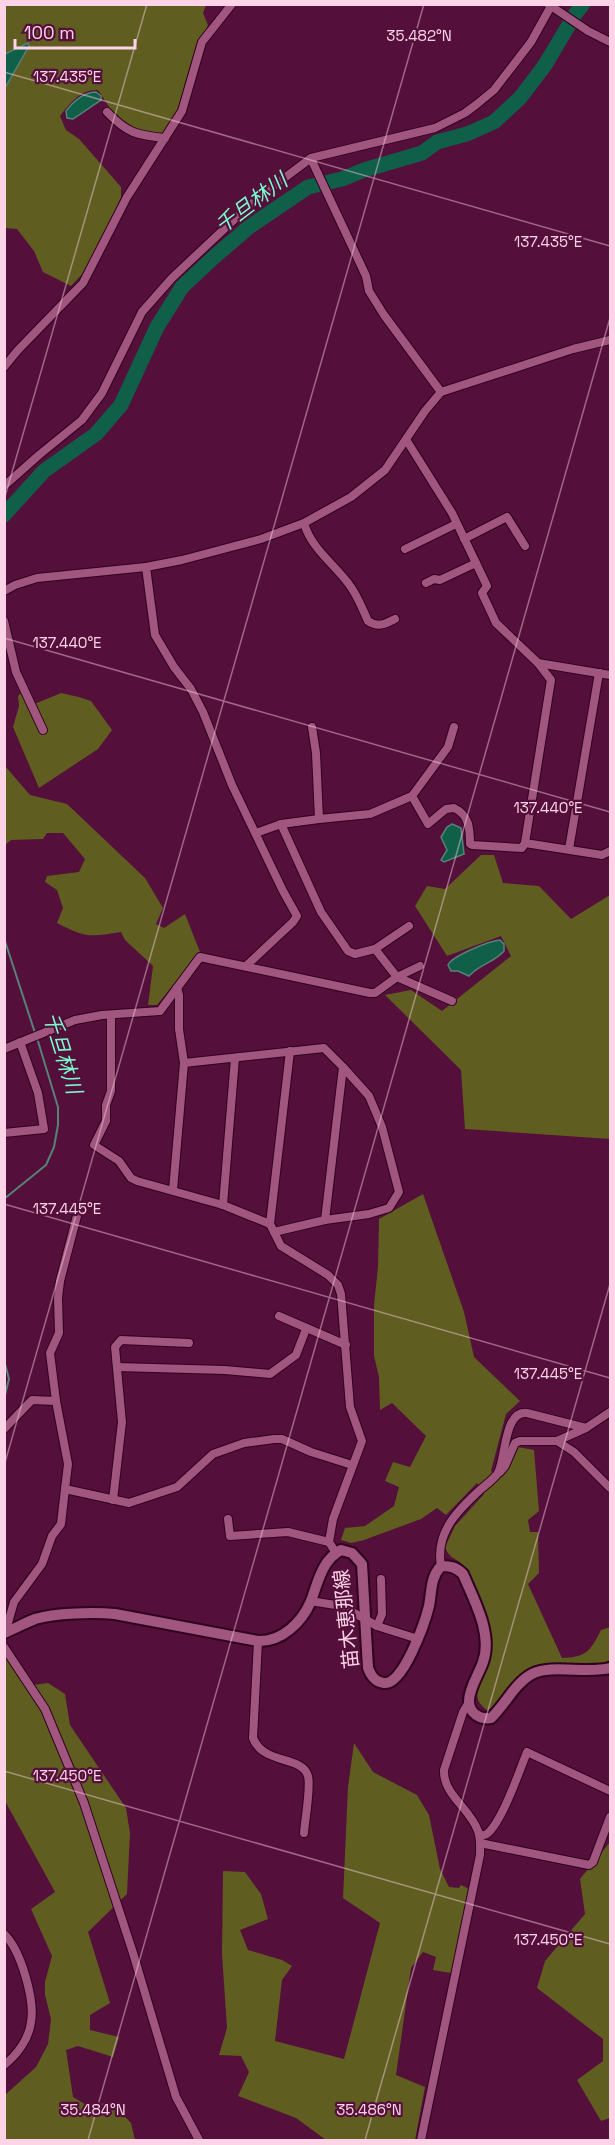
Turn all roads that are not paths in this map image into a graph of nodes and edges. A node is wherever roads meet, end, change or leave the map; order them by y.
1 (232, 4) edge
2 (552, 7) edge
3 (610, 42) edge
4 (107, 112) dead end
5 (165, 138) junction
6 (312, 160) dead end
7 (610, 340) edge
8 (4, 367) edge
9 (441, 392) junction
10 (407, 441) junction
11 (4, 486) edge
12 (304, 523) junction
13 (456, 525) junction
14 (464, 539) junction
15 (525, 546) dead end
16 (405, 549) dead end
17 (476, 563) junction
18 (146, 567) junction
19 (426, 583) dead end
20 (4, 591) edge
21 (395, 619) dead end
22 (4, 621) edge
23 (538, 663) junction
24 (598, 673) junction
25 (610, 675) edge
26 (312, 726) dead end
27 (454, 727) dead end
28 (43, 730) dead end
29 (412, 796) junction
30 (319, 819) junction
31 (281, 824) junction
32 (256, 833) junction
33 (525, 843) junction
34 (568, 849) junction
35 (610, 851) edge
36 (409, 926) dead end
37 (375, 949) junction
38 (246, 966) junction
39 (420, 966) dead end
40 (397, 977) junction
41 (177, 988) junction
42 (452, 1001) dead end
43 (111, 1015) junction
44 (23, 1041) junction
45 (4, 1049) edge
46 (290, 1051) junction
47 (235, 1058) junction
48 (184, 1063) junction
49 (343, 1067) junction
50 (4, 1133) edge
51 (173, 1190) junction
52 (224, 1205) junction
53 (78, 1212) dead end
54 (325, 1220) junction
55 (272, 1228) junction
56 (279, 1316) dead end
57 (306, 1329) junction
58 (189, 1343) dead end
59 (346, 1346) junction
60 (117, 1367) junction
61 (56, 1401) junction
62 (610, 1412) edge
63 (585, 1428) junction
64 (4, 1429) edge
65 (557, 1441) junction
66 (352, 1465) junction
67 (496, 1476) junction
68 (610, 1488) edge
69 (65, 1489) junction
70 (112, 1500) junction
71 (228, 1519) dead end
72 (329, 1542) junction
73 (336, 1552) junction
74 (441, 1566) junction
75 (381, 1580) dead end
76 (310, 1601) junction
77 (365, 1620) junction
78 (377, 1626) junction
79 (5, 1633) edge
80 (417, 1639) junction
81 (258, 1641) junction
82 (4, 1647) edge
83 (610, 1668) edge
84 (469, 1702) junction
85 (610, 1791) edge
86 (610, 1817) edge
87 (304, 1833) dead end
88 (480, 1839) junction
89 (4, 1934) edge
90 (4, 2065) edge
91 (199, 2140) edge
92 (420, 2140) edge

1 - 5 street
2 - 3 street
2 - 11 street
4 - 5 street
5 - 8 street
6 - 9 street
7 - 9 street
9 - 10 street
10 - 12 street
10 - 13 street
12 - 18 street
12 - 21 street
13 - 14 street
13 - 16 street
14 - 15 street
14 - 17 street
17 - 19 street
17 - 23 street
18 - 20 street
18 - 32 street
22 - 28 street
23 - 24 street
23 - 33 street
24 - 25 street
24 - 34 street
26 - 30 street
27 - 29 street
29 - 30 street
29 - 33 street
30 - 31 street
31 - 32 street
31 - 37 street
32 - 38 street
33 - 34 street
34 - 35 street
36 - 37 street
37 - 40 street
38 - 40 street
38 - 41 street
39 - 40 street
40 - 42 street
41 - 43 street
41 - 48 street
43 - 44 street
43 - 51 street
44 - 45 street
44 - 50 street
46 - 47 street
46 - 49 street
46 - 55 street
47 - 48 street
47 - 52 street
48 - 51 street
49 - 54 street
49 - 54 street
51 - 52 street
52 - 55 street
53 - 61 street
54 - 55 street
55 - 59 street
56 - 57 street
57 - 59 street
57 - 60 street
58 - 60 street
59 - 66 street
60 - 70 street
61 - 64 street
61 - 69 street
62 - 63 street
63 - 65 street
63 - 67 street
65 - 67 street
65 - 68 street
66 - 70 street
66 - 72 street
67 - 74 street
69 - 70 street
69 - 79 street
71 - 72 street
72 - 73 street
73 - 76 main road, 苗木恵那線
73 - 77 main road, 苗木恵那線
74 - 80 main road, 苗木恵那線
74 - 84 main road
75 - 78 street
76 - 77 street
76 - 81 main road, 苗木恵那線
77 - 78 street
77 - 80 main road, 苗木恵那線
78 - 80 street
79 - 81 main road, 苗木恵那線
81 - 87 street
82 - 91 street
83 - 84 main road
84 - 88 street
85 - 88 street
86 - 88 street
88 - 92 street
89 - 90 street

